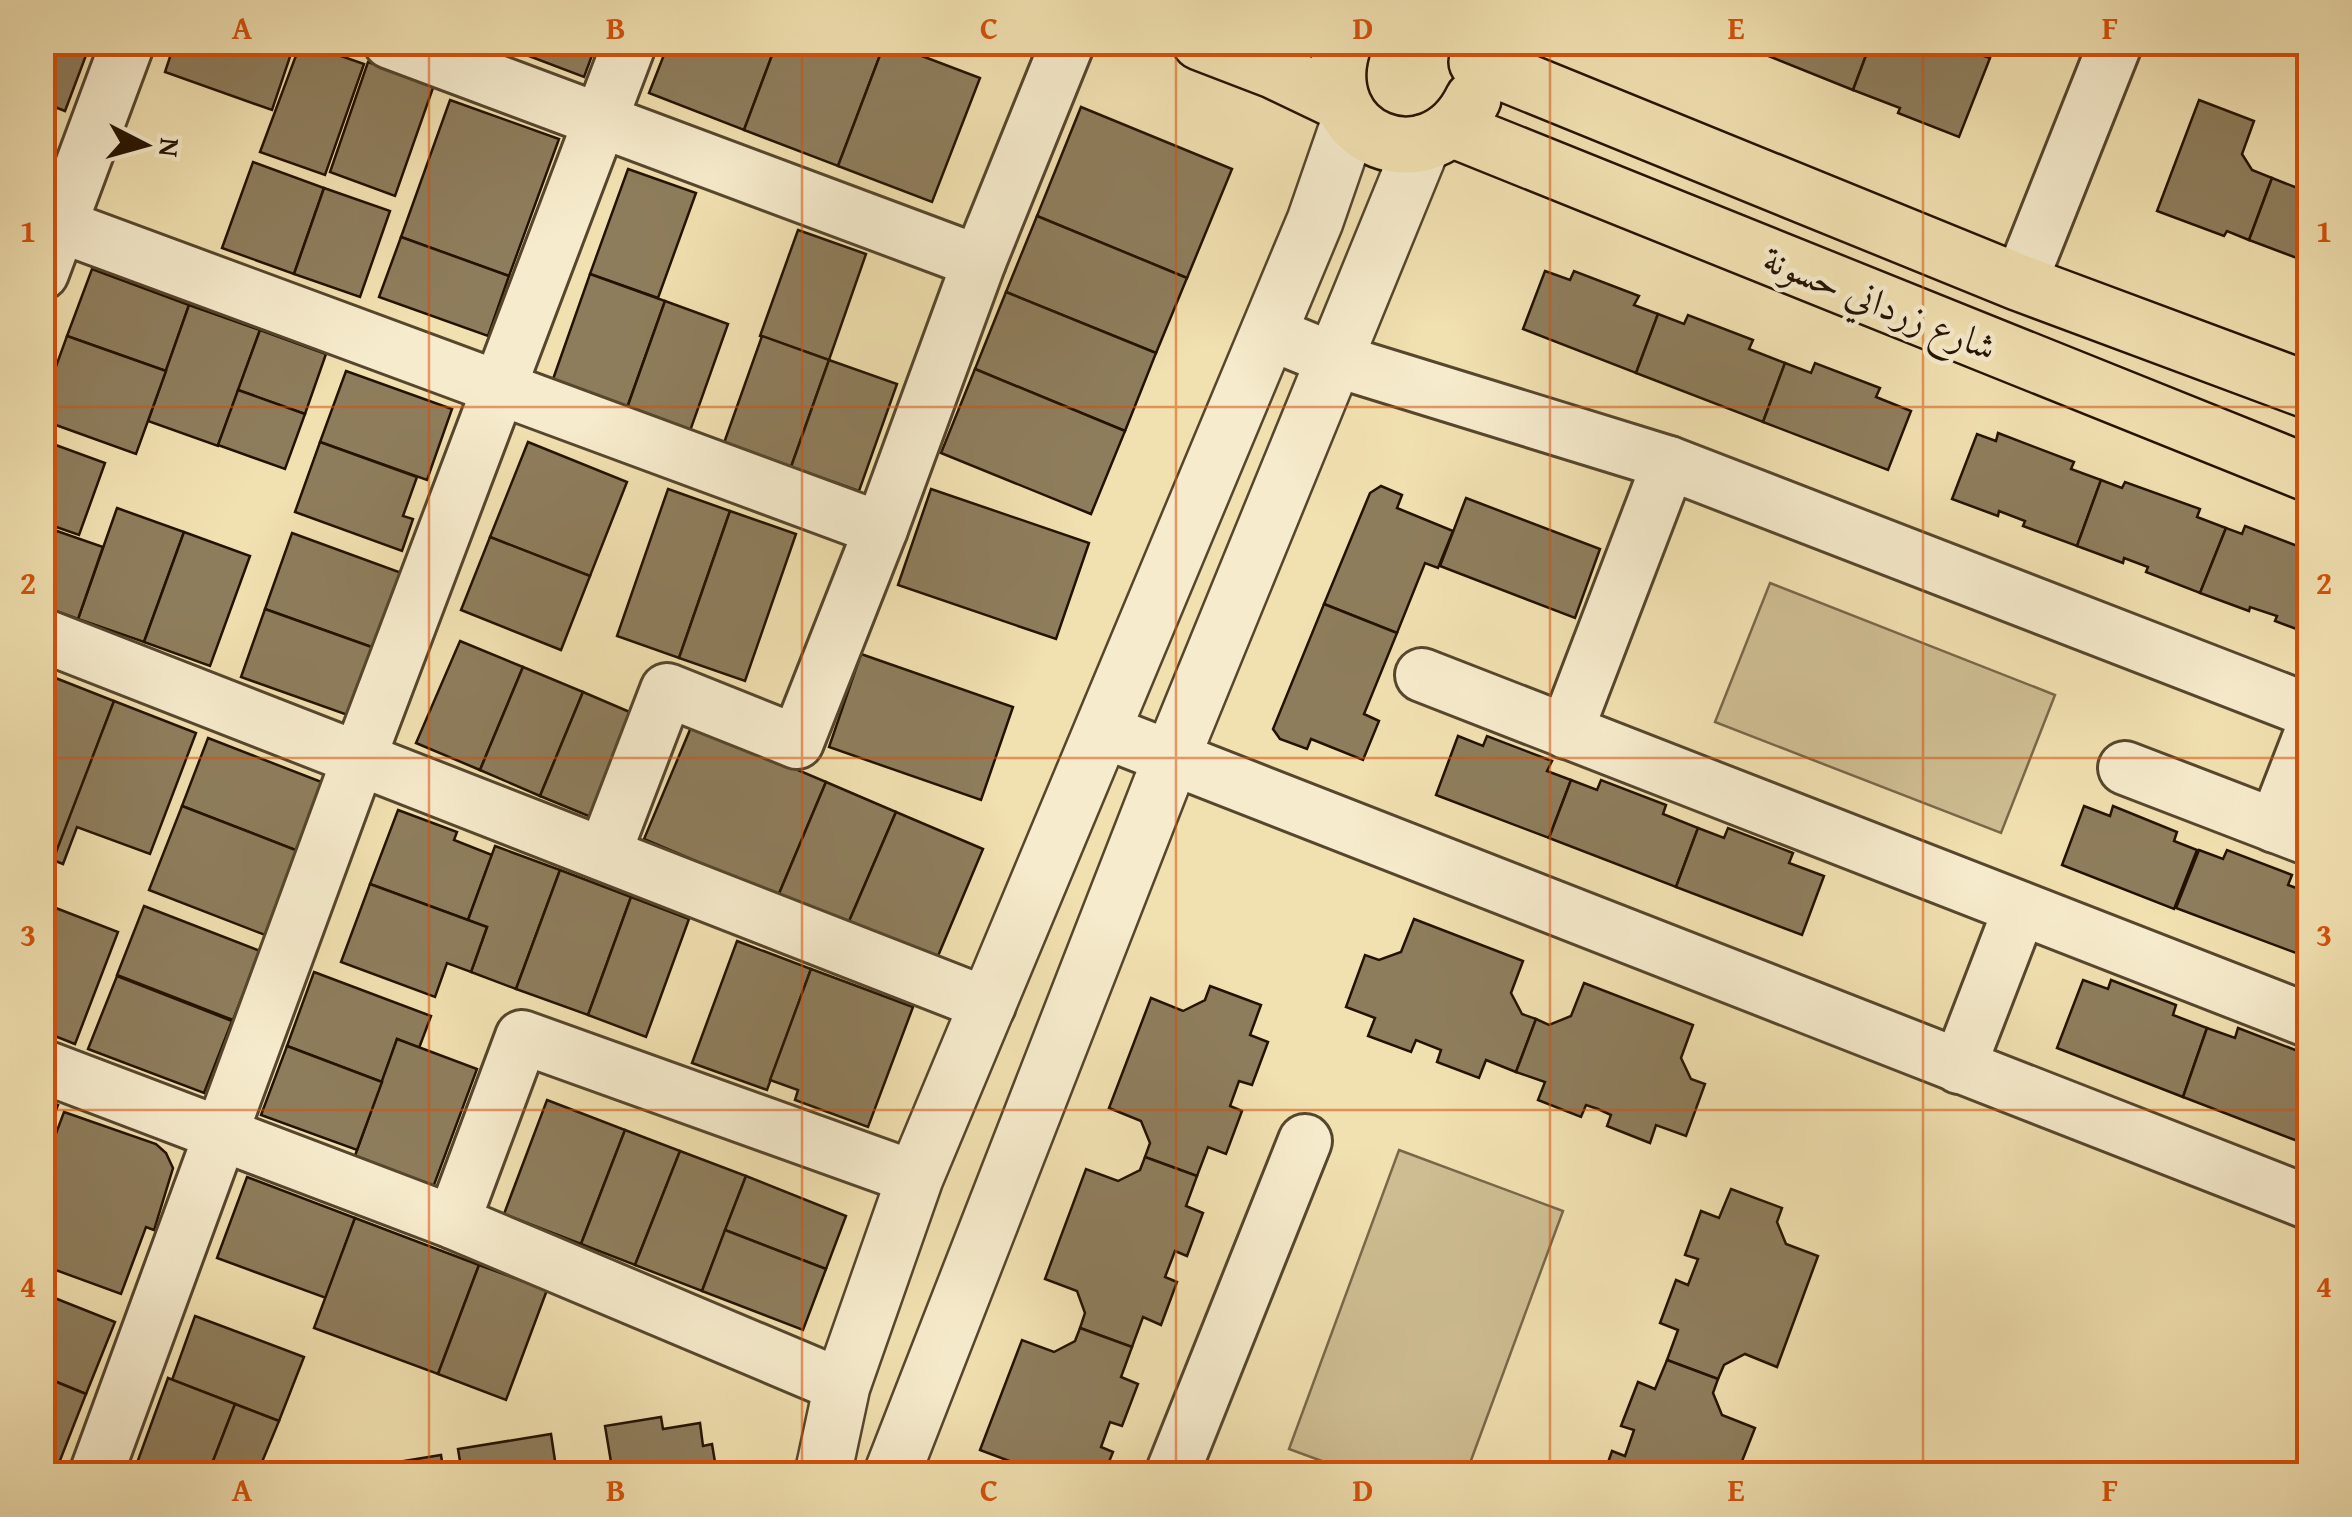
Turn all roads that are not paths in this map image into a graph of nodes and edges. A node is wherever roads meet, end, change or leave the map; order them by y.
1 (128, 42) edge
2 (390, 42) edge
3 (630, 42) edge
4 (1068, 42) edge
5 (1200, 42) edge
6 (1344, 42) edge
7 (2116, 42) edge
8 (1473, 52) edge
9 (1346, 112) junction
10 (602, 119) junction
11 (1437, 136) junction
12 (48, 239) edge
13 (979, 262) junction
14 (2020, 283) junction
15 (1268, 334) junction
16 (1335, 360) junction
17 (500, 388) junction
18 (2310, 390) edge
19 (1668, 463) junction
20 (2310, 474) edge
21 (881, 529) junction
22 (42, 635) edge
23 (1422, 675) dead end
24 (2310, 710) edge
25 (1103, 731) junction
26 (1566, 732) junction
27 (2310, 736) edge
28 (359, 758) junction
29 (1170, 760) junction
30 (2125, 768) dead end
31 (2292, 832) edge
32 (604, 854) junction
33 (2020, 909) junction
34 (989, 1005) junction
35 (2310, 1022) edge
36 (42, 1066) edge
37 (1959, 1066) junction
38 (220, 1134) junction
39 (1305, 1141) dead end
40 (916, 1178) junction
41 (2310, 1203) edge
42 (454, 1222) junction
43 (842, 1386) junction
44 (96, 1474) edge
45 (823, 1474) edge
46 (892, 1474) edge
47 (1172, 1474) edge

1 - 12 street
2 - 10 street
3 - 10 street
4 - 13 street
5 - 9 main road, شارع زرداني حسونة
6 - 9 main road
7 - 14 street
8 - 11 main road
8 - 14 main road, شارع زرداني حسونة
9 - 11 main road, شارع زرداني حسونة
9 - 15 street
10 - 13 street
10 - 17 street
11 - 16 street
11 - 20 main road, شارع زرداني حسونة
12 - 17 street
13 - 21 street
14 - 18 main road, شارع زرداني حسونة
15 - 16 street
15 - 25 street
16 - 19 street
16 - 29 street
17 - 21 street
17 - 28 street
19 - 24 street
19 - 26 street
21 - 32 street
22 - 28 street
23 - 26 street
25 - 29 street
25 - 34 street
26 - 33 street
27 - 31 street
28 - 32 street
28 - 38 street
29 - 37 street
29 - 46 street
30 - 31 street
32 - 34 street
33 - 35 street
33 - 37 street
34 - 40 street
36 - 38 street
37 - 41 street
38 - 42 street
38 - 44 street
39 - 47 street
40 - 42 street
40 - 43 street
42 - 43 street
43 - 45 street

